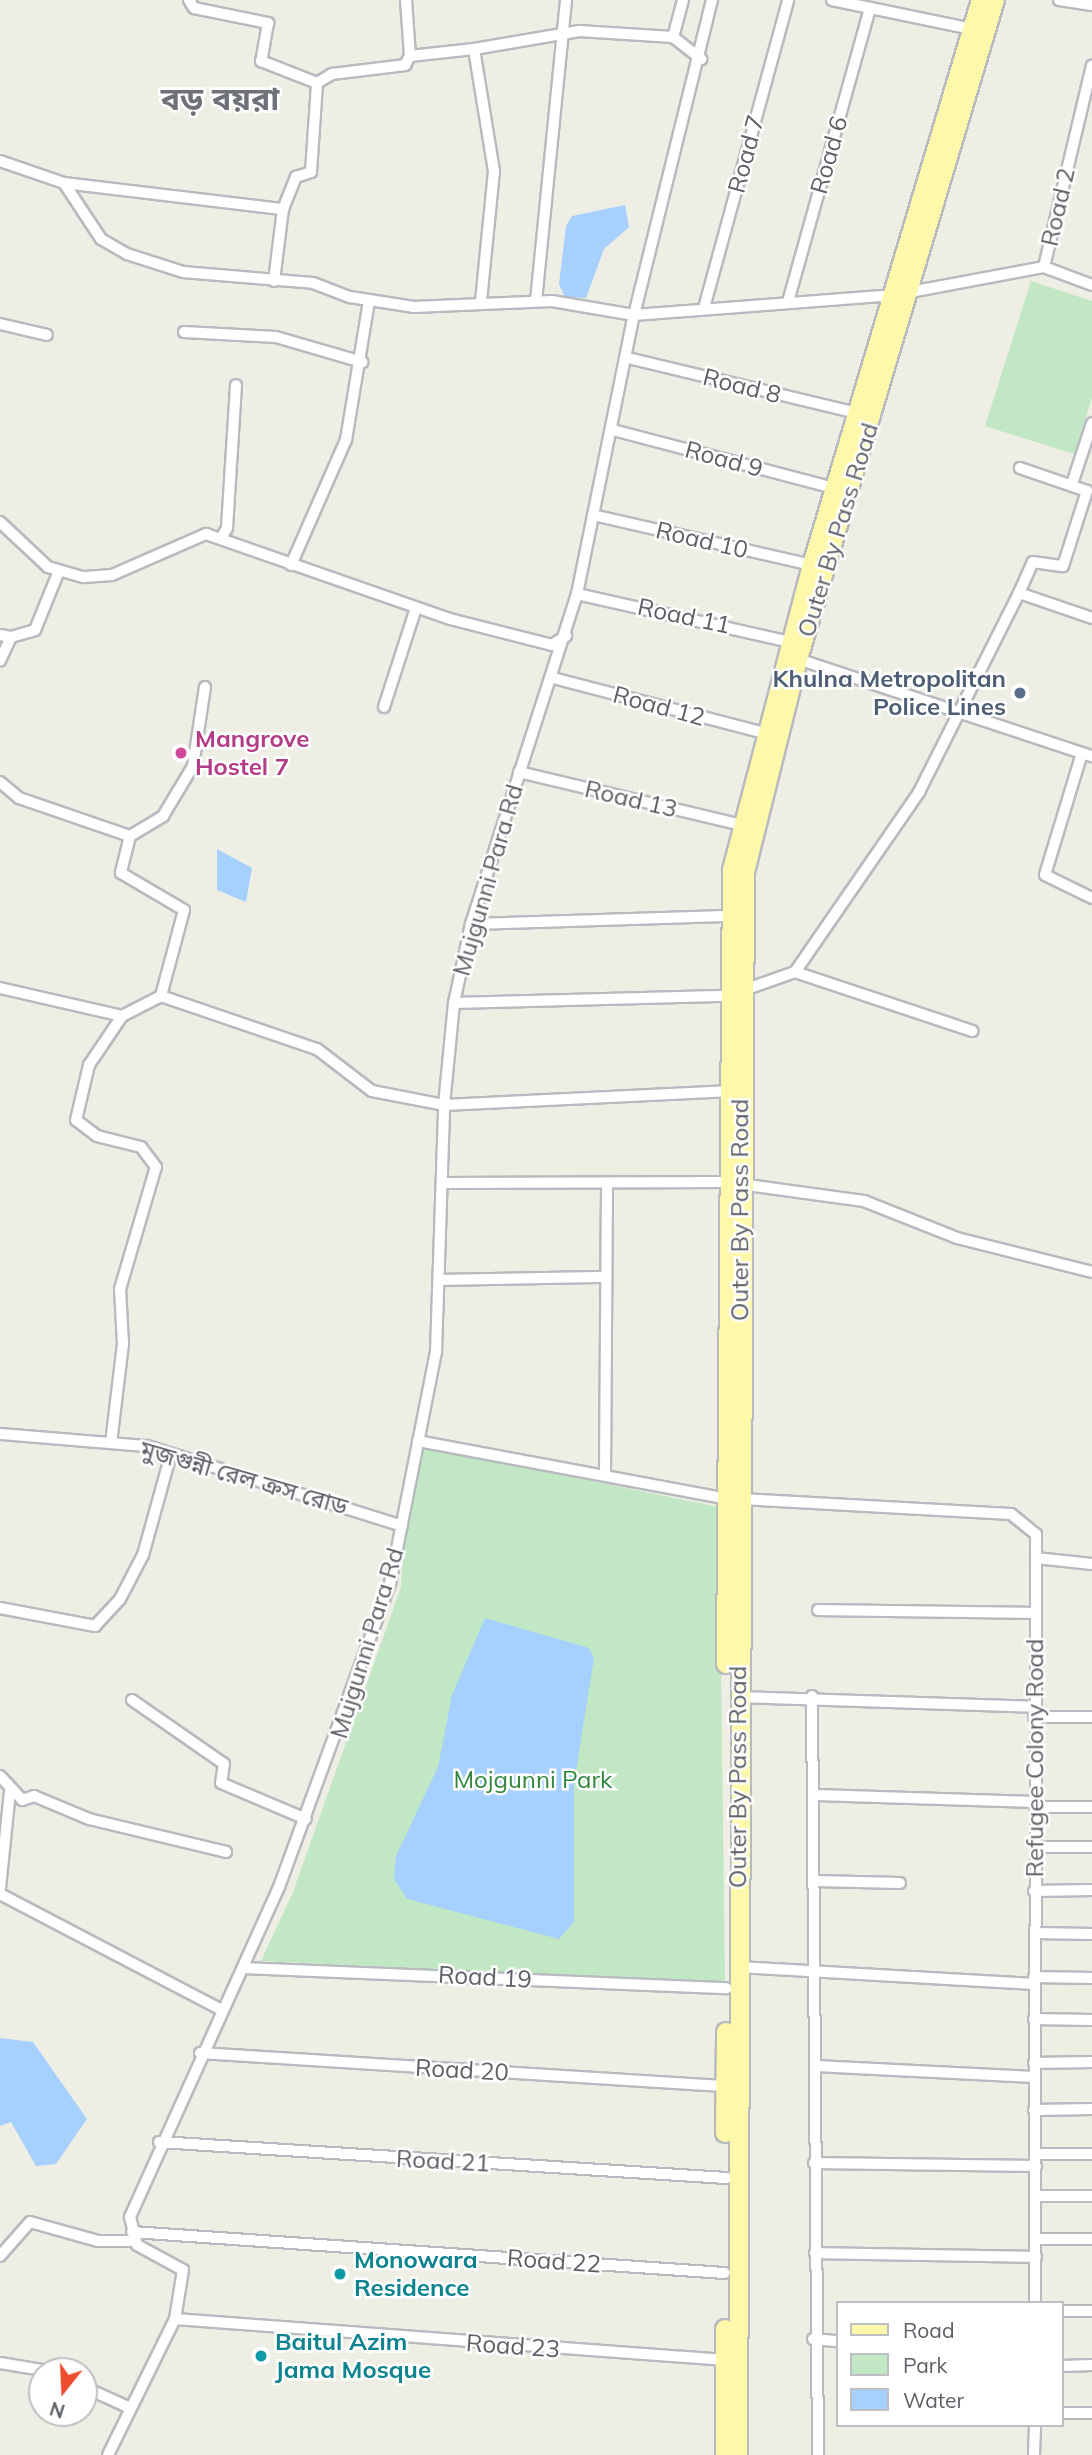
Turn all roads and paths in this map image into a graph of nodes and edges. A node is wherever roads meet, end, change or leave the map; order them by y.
1 (189, 0) edge
2 (406, 0) edge
3 (566, 0) edge
4 (683, 0) edge
5 (712, 0) edge
6 (788, 0) edge
7 (832, 0) edge
8 (981, 0) edge
9 (995, 0) edge
10 (1059, 0) edge
11 (1092, 5) edge
12 (870, 9) junction
13 (972, 29) junction
14 (566, 36) junction
15 (673, 37) junction
16 (474, 49) junction
17 (410, 56) junction
18 (701, 59) junction
19 (1092, 66) edge
20 (317, 83) junction
21 (0, 160) edge
22 (64, 183) junction
23 (283, 209) junction
24 (1044, 267) junction
25 (274, 281) junction
26 (1092, 285) edge
27 (902, 293) junction
28 (369, 301) junction
29 (481, 301) junction
30 (536, 301) junction
31 (788, 302) junction
32 (704, 309) junction
33 (634, 315) junction
34 (0, 324) edge
35 (184, 332) dead end
36 (47, 335) dead end
37 (628, 358) junction
38 (362, 362) junction
39 (236, 385) dead end
40 (857, 413) junction
41 (1092, 422) edge
42 (613, 430) junction
43 (1020, 468) dead end
44 (1072, 484) junction
45 (834, 488) junction
46 (1087, 507) edge
47 (593, 515) junction
48 (0, 522) edge
49 (222, 538) junction
50 (291, 565) junction
51 (811, 565) junction
52 (59, 571) junction
53 (1019, 593) junction
54 (577, 594) junction
55 (416, 608) junction
56 (1092, 618) edge
57 (6, 636) edge
58 (566, 636) junction
59 (790, 642) junction
60 (798, 659) junction
61 (0, 661) edge
62 (553, 678) junction
63 (205, 687) dead end
64 (384, 707) dead end
65 (957, 714) junction
66 (764, 733) junction
67 (1087, 754) edge
68 (519, 772) junction
69 (0, 782) edge
70 (742, 825) junction
71 (130, 836) junction
72 (1092, 898) edge
73 (728, 916) junction
74 (471, 924) junction
75 (795, 972) junction
76 (0, 988) edge
77 (734, 994) junction
78 (161, 996) junction
79 (454, 1003) junction
80 (122, 1016) junction
81 (972, 1031) dead end
82 (727, 1091) junction
83 (444, 1105) junction
84 (733, 1183) junction
85 (443, 1184) junction
86 (607, 1184) junction
87 (1092, 1272) edge
88 (606, 1277) junction
89 (443, 1280) junction
90 (0, 1434) edge
91 (418, 1441) junction
92 (111, 1443) junction
93 (172, 1454) junction
94 (605, 1473) junction
95 (730, 1498) junction
96 (402, 1526) junction
97 (1036, 1558) junction
98 (1092, 1564) edge
99 (0, 1608) edge
100 (818, 1610) dead end
101 (1036, 1613) junction
102 (812, 1696) junction
103 (738, 1697) junction
104 (132, 1700) dead end
105 (1033, 1712) junction
106 (1092, 1717) edge
107 (0, 1776) edge
108 (10, 1792) junction
109 (816, 1794) junction
110 (1035, 1804) junction
111 (1092, 1807) edge
112 (306, 1819) junction
113 (4, 1839) edge
114 (1036, 1847) junction
115 (1092, 1847) edge
116 (226, 1852) dead end
117 (815, 1881) junction
118 (900, 1883) dead end
119 (0, 1888) edge
120 (1092, 1890) edge
121 (1034, 1891) junction
122 (0, 1894) edge
123 (1035, 1933) junction
124 (1092, 1934) edge
125 (738, 1967) junction
126 (243, 1968) junction
127 (815, 1973) junction
128 (1092, 1978) edge
129 (1035, 1980) junction
130 (727, 1988) junction
131 (222, 2010) junction
132 (1034, 2019) junction
133 (1092, 2020) edge
134 (200, 2053) junction
135 (1092, 2062) edge
136 (1034, 2063) junction
137 (816, 2066) junction
138 (1034, 2077) junction
139 (723, 2086) junction
140 (1092, 2109) edge
141 (1034, 2110) junction
142 (159, 2142) junction
143 (1092, 2154) edge
144 (1035, 2160) junction
145 (814, 2163) junction
146 (727, 2178) junction
147 (1035, 2196) junction
148 (1092, 2196) edge
149 (133, 2236) junction
150 (1037, 2239) junction
151 (1092, 2239) edge
152 (815, 2253) junction
153 (0, 2256) edge
154 (1036, 2257) junction
155 (725, 2273) junction
156 (1035, 2301) edge
157 (1064, 2311) edge
158 (1092, 2311) edge
159 (175, 2319) junction
160 (813, 2339) junction
161 (836, 2341) edge
162 (725, 2360) junction
163 (0, 2362) edge
164 (1092, 2365) edge
165 (1064, 2366) edge
166 (28, 2367) edge
167 (98, 2393) edge
168 (130, 2408) junction
169 (1064, 2413) edge
170 (1092, 2413) edge
171 (1035, 2427) edge
172 (108, 2455) edge
173 (725, 2455) edge
174 (738, 2455) edge
175 (818, 2455) edge
176 (1034, 2455) edge

1 - 20 street
2 - 17 street
3 - 14 street
4 - 15 street
5 - 18 street, Mujgunni Para Rd
6 - 32 street, Road 7
7 - 12 street
8 - 13 main road, Outer By Pass Road
9 - 27 main road, Outer By Pass Road
10 - 11 street
12 - 13 street
12 - 31 street, Road 6
13 - 27 main road, Outer By Pass Road
14 - 15 street
14 - 16 street
14 - 30 street
15 - 18 street
16 - 17 street
16 - 29 street
17 - 20 street
18 - 33 street, Mujgunni Para Rd
19 - 24 street, Road 2
20 - 23 street
21 - 22 street
22 - 23 street
22 - 25 street
23 - 25 street
24 - 26 street
24 - 27 street
25 - 28 street
27 - 31 street
27 - 40 main road, Outer By Pass Road
27 - 60 main road, Outer By Pass Road
28 - 29 street
28 - 38 street
29 - 30 street
30 - 33 street
31 - 32 street
32 - 33 street
33 - 37 street, Mujgunni Para Rd
34 - 36 street
35 - 38 street
37 - 40 street, Road 8
37 - 42 street, Mujgunni Para Rd
38 - 50 street
39 - 49 street
40 - 45 main road, Outer By Pass Road
41 - 44 street
42 - 45 street, Road 9
42 - 47 street, Mujgunni Para Rd
43 - 44 street
44 - 46 street
45 - 51 main road, Outer By Pass Road
46 - 53 street
47 - 51 street, Road 10
47 - 54 street, Mujgunni Para Rd
48 - 52 street
49 - 50 street
49 - 52 street
50 - 55 street
51 - 59 main road, Outer By Pass Road
52 - 57 street
53 - 56 street
53 - 65 street
54 - 58 street, Mujgunni Para Rd
54 - 59 street, Road 11
55 - 58 street
55 - 64 street
57 - 61 street
58 - 62 street, Mujgunni Para Rd
59 - 66 main road, Outer By Pass Road
60 - 65 street
60 - 77 main road, Outer By Pass Road
62 - 66 street, Road 12
62 - 68 street, Mujgunni Para Rd
63 - 71 street
65 - 67 street
65 - 75 street
66 - 70 main road, Outer By Pass Road
67 - 72 street
68 - 70 street, Road 13
68 - 74 street, Mujgunni Para Rd
69 - 71 street
70 - 73 main road, Outer By Pass Road
71 - 78 street
73 - 74 street
73 - 77 main road, Outer By Pass Road
74 - 79 street, Mujgunni Para Rd
75 - 77 street
75 - 81 street
76 - 80 street
77 - 79 street
77 - 82 main road, Outer By Pass Road
77 - 84 main road, Outer By Pass Road
78 - 80 street
78 - 83 street
79 - 83 street, Mujgunni Para Rd
80 - 92 street
82 - 83 street
82 - 84 main road, Outer By Pass Road
83 - 85 street, Mujgunni Para Rd
84 - 86 street
84 - 87 street
84 - 95 main road, Outer By Pass Road
85 - 86 street
85 - 89 street, Mujgunni Para Rd
86 - 88 street
88 - 89 street
88 - 94 street
89 - 91 street, Mujgunni Para Rd
90 - 92 street, মুজগুন্নী রেল ক্রস রোড
91 - 94 street
91 - 96 street, Mujgunni Para Rd
92 - 93 street, মুজগুন্নী রেল ক্রস রোড
93 - 96 street, মুজগুন্নী রেল ক্রস রোড
93 - 99 street
94 - 95 street
95 - 97 street, Refugee Colony Road
95 - 103 main road, Outer By Pass Road
95 - 130 main road, Outer By Pass Road
96 - 112 street, Mujgunni Para Rd
97 - 98 street
97 - 101 street, Refugee Colony Road
100 - 101 street
101 - 105 street, Refugee Colony Road
102 - 103 street
102 - 105 street
102 - 109 street
103 - 125 main road, Outer By Pass Road
104 - 112 street
105 - 106 street
105 - 110 street, Refugee Colony Road
107 - 108 street
108 - 113 street
108 - 116 street
109 - 110 street
109 - 117 street
110 - 111 street
110 - 114 street, Refugee Colony Road
112 - 126 street, Mujgunni Para Rd
113 - 119 street
114 - 115 street
114 - 121 street, Refugee Colony Road
117 - 118 street
117 - 127 street
120 - 121 street
121 - 123 street, Refugee Colony Road
122 - 131 street
123 - 124 street
123 - 129 street, Refugee Colony Road
125 - 127 street
125 - 174 main road, Outer By Pass Road
126 - 130 street, Road 19
126 - 131 street, Mujgunni Para Rd
127 - 129 street
127 - 137 street
128 - 129 street
129 - 132 street, Refugee Colony Road
130 - 139 main road, Outer By Pass Road
131 - 134 street, Mujgunni Para Rd
132 - 133 street
132 - 136 street, Refugee Colony Road
134 - 139 street, Road 20
134 - 142 street, Mujgunni Para Rd
135 - 136 street
136 - 138 street, Refugee Colony Road
137 - 138 street
137 - 145 street
138 - 141 street, Refugee Colony Road
139 - 146 main road, Outer By Pass Road
140 - 141 street
141 - 144 street, Refugee Colony Road
142 - 146 street, Road 21
142 - 149 street, Mujgunni Para Rd
143 - 144 street
144 - 145 street
144 - 147 street, Refugee Colony Road
145 - 152 street
146 - 155 main road, Outer By Pass Road
147 - 148 street
147 - 150 street, Refugee Colony Road
149 - 153 street, Road 22
149 - 155 street, Road 22
149 - 159 street
150 - 151 street
150 - 154 street, Refugee Colony Road
152 - 154 street
152 - 160 street
154 - 156 street, Refugee Colony Road
155 - 162 main road, Outer By Pass Road
157 - 158 street
159 - 162 street, Road 23
159 - 168 street
160 - 161 street
160 - 175 street
162 - 173 main road, Outer By Pass Road
163 - 166 street
164 - 165 street
167 - 168 street
168 - 172 street
169 - 170 street
171 - 176 street

